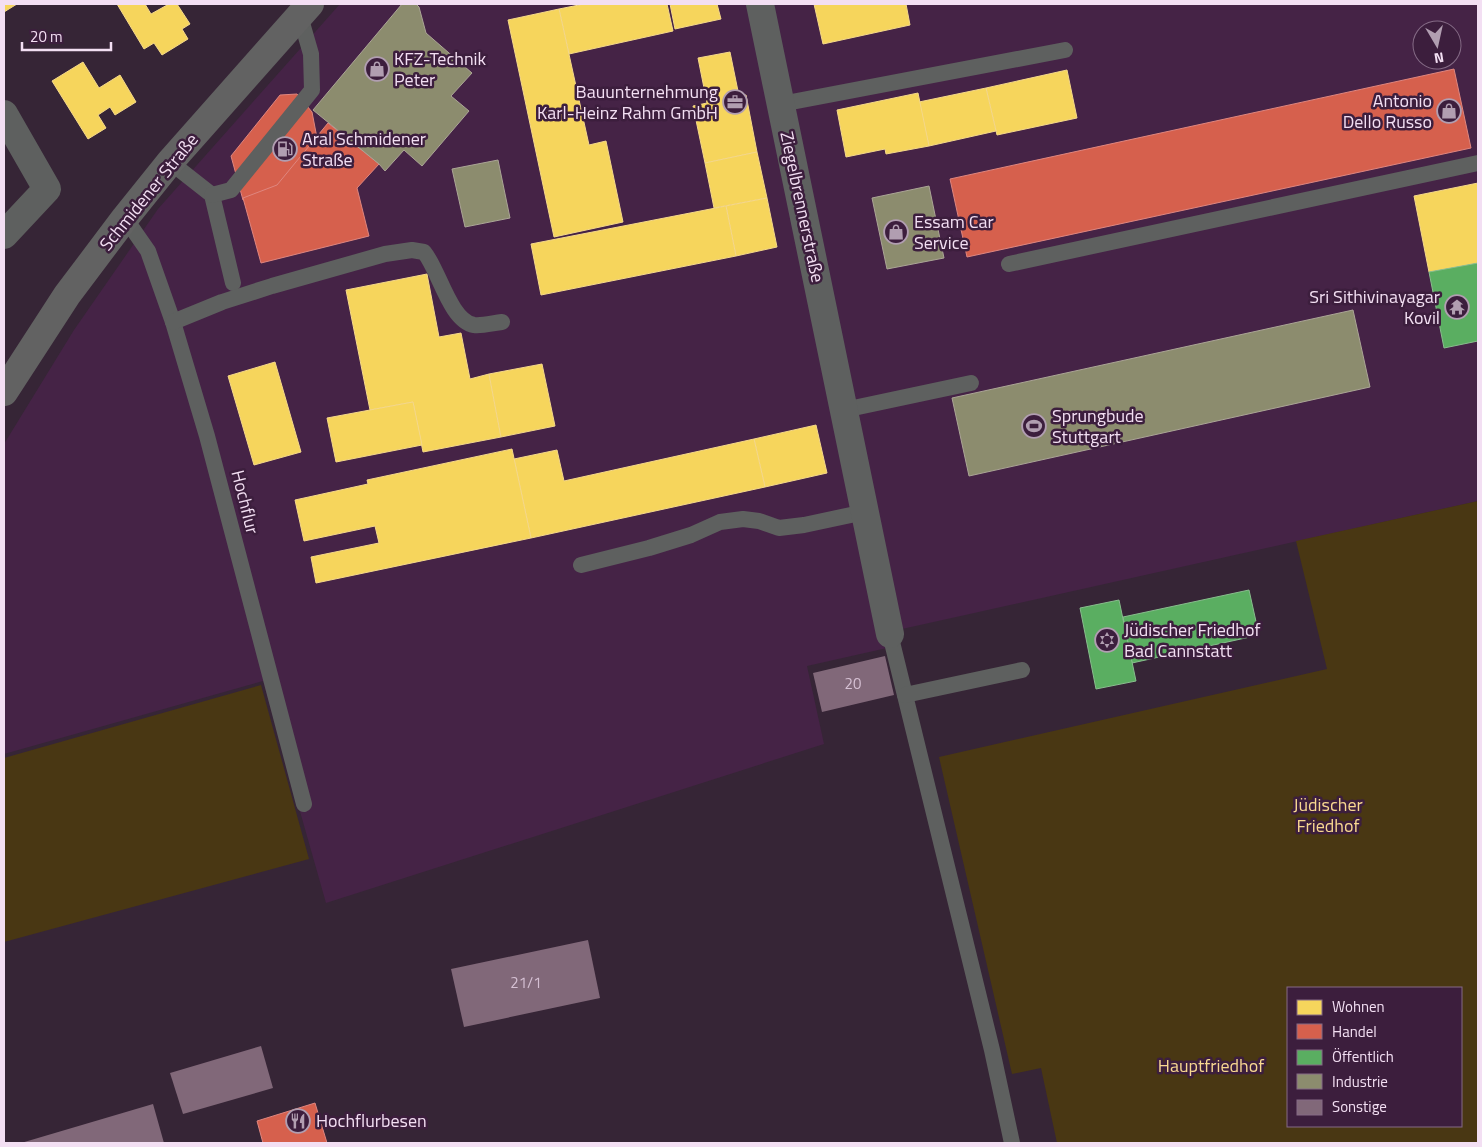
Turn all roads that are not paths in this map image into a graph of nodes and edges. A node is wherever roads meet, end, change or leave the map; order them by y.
1 (760, 4) edge
2 (305, 10) edge
3 (1065, 50) dead end
4 (781, 104) junction
5 (4, 114) edge
6 (170, 162) junction
7 (1478, 163) edge
8 (212, 195) junction
9 (124, 218) junction
10 (4, 235) edge
11 (1009, 264) dead end
12 (233, 283) dead end
13 (173, 322) junction
14 (502, 322) dead end
15 (972, 383) dead end
16 (4, 392) edge
17 (844, 410) junction
18 (865, 512) junction
19 (582, 565) dead end
20 (890, 634) joint
21 (1022, 670) dead end
22 (904, 695) junction
23 (304, 804) dead end
24 (1012, 1143) edge

1 - 4 street, Ziegelbrennerstraße
2 - 6 main road, Schmidener Straße
2 - 8 lane
3 - 4 lane
4 - 17 street, Ziegelbrennerstraße
5 - 10 street
6 - 8 lane
6 - 9 main road, Schmidener Straße
7 - 11 lane
8 - 12 lane
9 - 13 lane, Hochflur
9 - 16 main road, Schmidener Straße
13 - 14 lane
13 - 23 lane, Hochflur
15 - 17 lane
17 - 18 street, Ziegelbrennerstraße
18 - 19 lane
18 - 20 street, Ziegelbrennerstraße
20 - 22 lane
21 - 22 lane
22 - 24 lane

